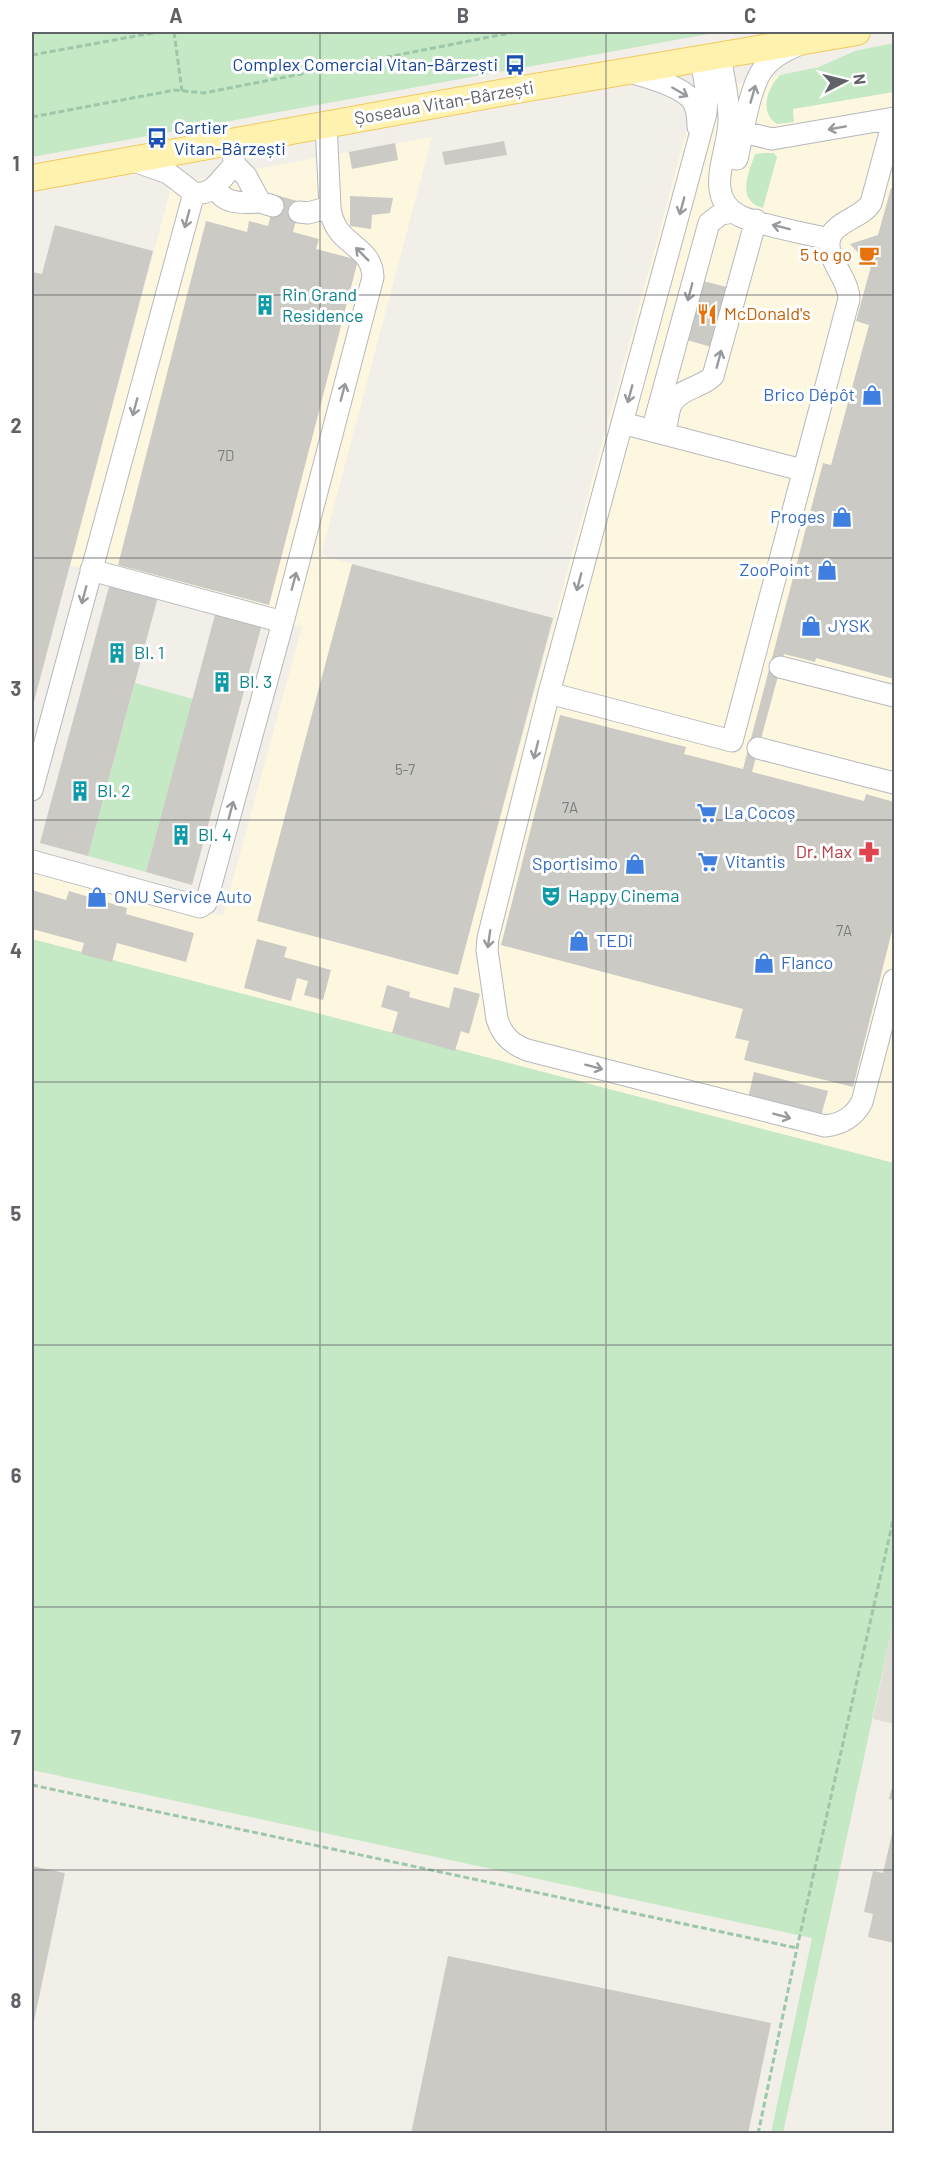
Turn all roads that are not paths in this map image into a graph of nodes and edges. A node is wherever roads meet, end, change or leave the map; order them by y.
1 (845, 34) edge
2 (710, 57) junction
3 (626, 71) junction
4 (894, 118) edge
5 (326, 124) junction
6 (743, 132) junction
7 (697, 149) junction
8 (233, 153) junction
9 (131, 160) junction
10 (32, 178) edge
11 (215, 187) junction
12 (194, 193) junction
13 (330, 207) junction
14 (298, 212) dead end
15 (734, 212) junction
16 (756, 220) junction
17 (829, 239) junction
18 (622, 423) junction
19 (658, 432) junction
20 (802, 470) junction
21 (91, 570) junction
22 (283, 622) junction
23 (768, 664) junction
24 (549, 693) junction
25 (894, 696) edge
26 (747, 745) junction
27 (894, 783) edge
28 (32, 790) edge
29 (32, 861) edge
30 (894, 980) edge

1 - 2 main road, Șoseaua Vitan-Bârzești
6 -> 1 lane
2 - 3 main road, Șoseaua Vitan-Bârzești
2 - 7 lane
2 - 15 lane
3 - 5 main road, Șoseaua Vitan-Bârzești
3 -> 7 lane
4 -> 6 lane
4 - 17 lane
5 - 8 main road, Șoseaua Vitan-Bârzești
5 - 13 lane
6 - 15 lane
7 -> 18 lane
8 - 9 main road, Șoseaua Vitan-Bârzești
8 - 11 lane
8 - 11 lane
9 - 10 main road, Șoseaua Vitan-Bârzești
9 - 12 lane
11 - 12 lane
12 -> 21 lane
13 - 14 lane
22 -> 13 lane
15 - 16 lane
15 -> 19 lane
17 -> 16 lane
19 -> 16 lane
17 - 20 lane
18 - 19 lane
18 -> 24 lane
19 - 20 lane
20 - 23 lane
21 - 22 lane
21 -> 28 lane
29 -> 22 lane
23 - 25 lane
23 - 26 lane
24 - 26 lane
24 -> 30 lane
26 - 27 lane

